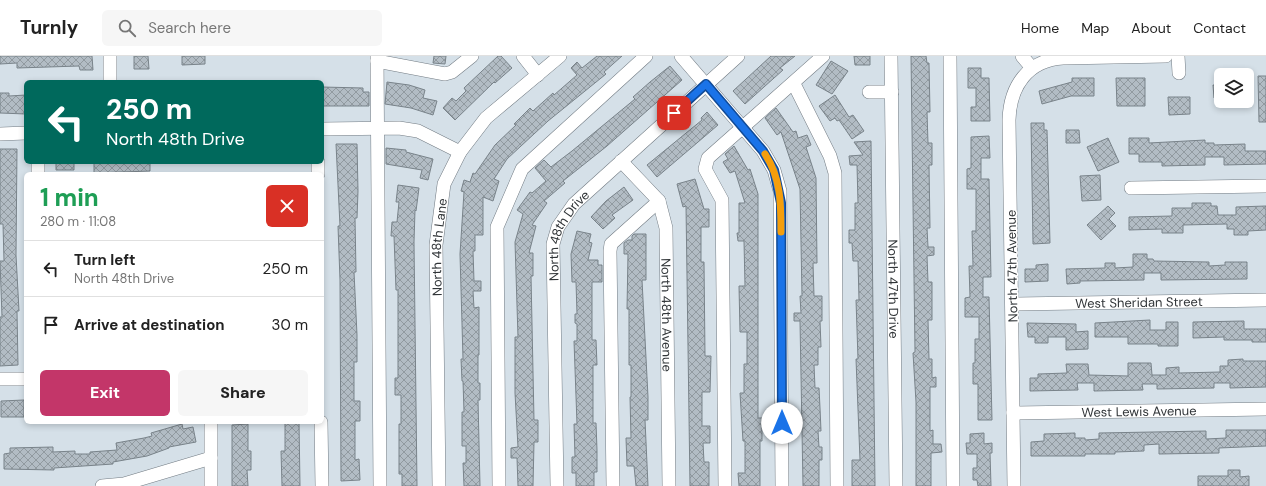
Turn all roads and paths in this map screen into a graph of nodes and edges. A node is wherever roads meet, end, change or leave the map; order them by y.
1 (110, 56) edge
2 (472, 56) edge
3 (523, 56) edge
4 (560, 56) edge
5 (646, 56) edge
6 (681, 56) edge
7 (738, 56) edge
8 (823, 56) edge
9 (891, 56) edge
10 (950, 56) edge
11 (1022, 56) edge
12 (1166, 56) edge
13 (1178, 56) edge
14 (377, 58) edge
15 (1032, 68) junction
16 (1179, 73) dead end
17 (538, 75) junction
18 (110, 80) edge
19 (706, 84) junction
20 (794, 84) junction
21 (869, 92) dead end
22 (892, 92) junction
23 (377, 127) junction
24 (743, 127) junction
25 (324, 128) edge
26 (24, 133) edge
27 (0, 134) edge
28 (460, 152) junction
29 (621, 161) junction
30 (1266, 186) edge
31 (1131, 188) dead end
32 (659, 201) junction
33 (1266, 300) edge
34 (1012, 304) junction
35 (0, 379) edge
36 (24, 379) edge
37 (1266, 408) edge
38 (1013, 414) junction
39 (211, 424) edge
40 (321, 424) edge
41 (211, 458) junction
42 (102, 486) edge
43 (211, 486) edge
44 (322, 486) edge
45 (380, 486) edge
46 (439, 486) edge
47 (499, 486) edge
48 (557, 486) edge
49 (613, 486) edge
50 (669, 486) edge
51 (725, 486) edge
52 (782, 486) edge
53 (837, 486) edge
54 (896, 486) edge
55 (953, 486) edge
56 (1014, 486) edge

1 - 18 street
2 - 14 street
3 - 17 street
4 - 17 street, North 48th Lane
5 - 47 street
6 - 19 street
7 - 19 street, North 48th Drive
8 - 20 street
9 - 22 street, North 47th Drive
10 - 55 street
11 - 15 street
12 - 15 street
13 - 16 street
14 - 23 street
15 - 34 street, North 47th Avenue
17 - 28 street, North 48th Lane
19 - 24 street
19 - 29 street, North 48th Drive
20 - 24 street
20 - 53 street
21 - 22 street
22 - 54 street, North 47th Drive
23 - 25 street
23 - 28 street
23 - 45 street
24 - 51 street
24 - 52 street
26 - 27 street
28 - 46 street, North 48th Lane
29 - 32 street, North 48th Avenue
29 - 48 street, North 48th Drive
30 - 31 street
32 - 49 street
32 - 50 street, North 48th Avenue
33 - 34 street, West Sheridan Street
34 - 38 street, North 47th Avenue
35 - 36 street
37 - 38 street, West Lewis Avenue
38 - 56 street, North 47th Avenue
39 - 41 street
40 - 44 street
41 - 42 street
41 - 43 street

